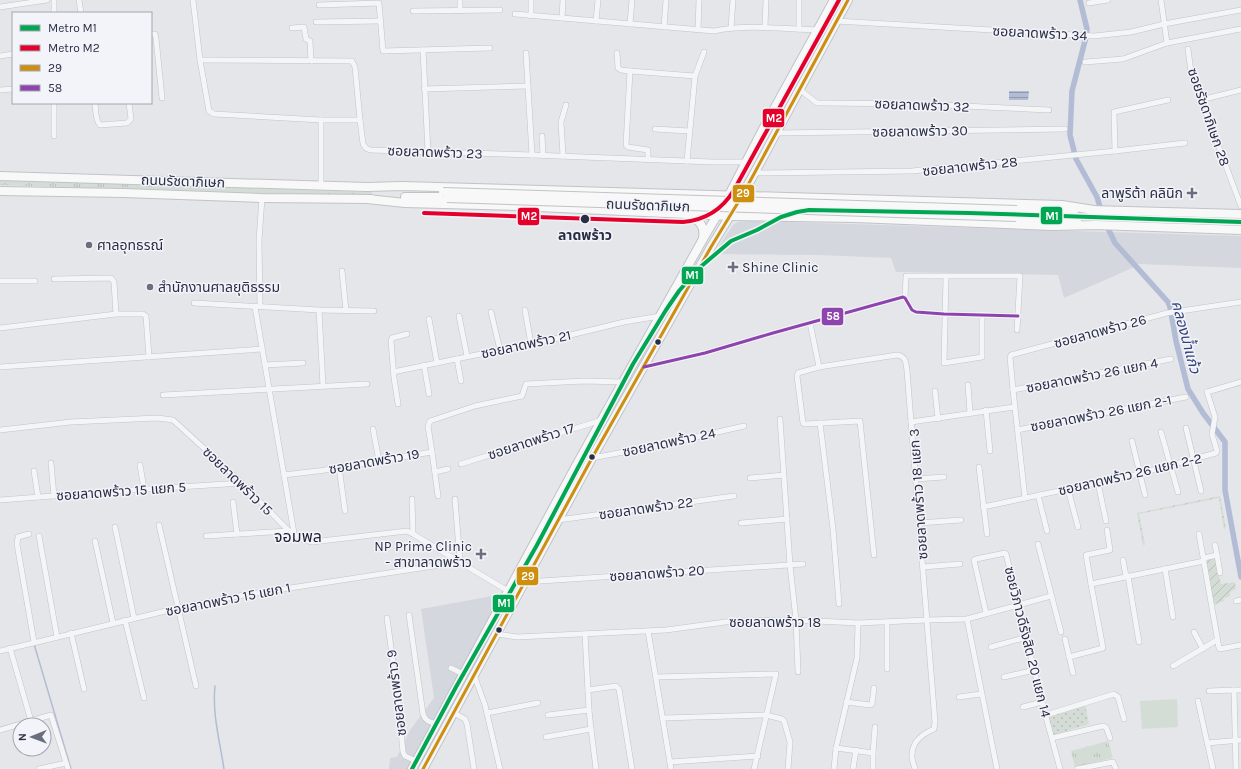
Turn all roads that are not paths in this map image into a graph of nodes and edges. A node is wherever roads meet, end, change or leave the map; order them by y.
1 (48, 0) edge
2 (54, 0) edge
3 (79, 0) edge
4 (193, 0) edge
5 (460, 0) edge
6 (531, 0) edge
7 (563, 0) edge
8 (598, 0) edge
9 (632, 0) edge
10 (666, 0) edge
11 (699, 0) edge
12 (733, 0) edge
13 (766, 0) edge
14 (799, 0) edge
15 (834, 0) edge
16 (848, 0) edge
17 (1108, 0) edge
18 (1161, 0) edge
19 (1089, 3) dead end
20 (319, 5) dead end
21 (0, 7) edge
22 (500, 10) dead end
23 (1241, 10) edge
24 (414, 11) dead end
25 (460, 11) junction
26 (54, 12) edge
27 (81, 12) edge
28 (515, 14) dead end
29 (531, 16) junction
30 (562, 18) junction
31 (380, 21) junction
32 (596, 21) junction
33 (836, 21) junction
34 (316, 22) dead end
35 (630, 24) junction
36 (1164, 24) junction
37 (664, 27) junction
38 (292, 28) dead end
39 (731, 28) junction
40 (765, 28) junction
41 (800, 29) junction
42 (1241, 29) edge
43 (698, 30) junction
44 (818, 30) junction
45 (152, 34) edge
46 (1167, 43) junction
47 (490, 48) dead end
48 (423, 50) junction
49 (1188, 50) dead end
50 (704, 52) dead end
51 (526, 53) dead end
52 (617, 53) dead end
53 (12, 54) edge
54 (0, 56) edge
55 (200, 60) junction
56 (311, 61) junction
57 (1085, 62) dead end
58 (630, 71) junction
59 (695, 76) junction
60 (528, 86) junction
61 (12, 89) edge
62 (424, 89) junction
63 (799, 89) junction
64 (0, 90) edge
65 (1241, 90) edge
66 (162, 98) dead end
67 (1168, 100) dead end
68 (1201, 100) junction
69 (54, 104) edge
70 (95, 104) edge
71 (129, 104) edge
72 (566, 105) dead end
73 (1049, 110) dead end
74 (321, 120) junction
75 (360, 120) junction
76 (655, 129) dead end
77 (1064, 129) dead end
78 (689, 131) junction
79 (775, 133) junction
80 (54, 136) dead end
81 (542, 136) dead end
82 (1185, 143) dead end
83 (1114, 151) junction
84 (428, 152) junction
85 (532, 155) junction
86 (543, 155) junction
87 (563, 156) junction
88 (648, 160) junction
89 (687, 161) junction
90 (746, 162) junction
91 (754, 173) junction
92 (0, 176) edge
93 (321, 185) junction
94 (367, 187) junction
95 (564, 190) junction
96 (0, 191) edge
97 (611, 191) junction
98 (442, 195) junction
99 (729, 195) junction
100 (742, 196) junction
101 (262, 198) junction
102 (367, 199) junction
103 (836, 199) junction
104 (890, 200) junction
105 (1241, 206) edge
106 (566, 208) junction
107 (608, 210) junction
108 (1096, 210) junction
109 (1016, 213) junction
110 (683, 214) junction
111 (1241, 214) edge
112 (717, 215) junction
113 (729, 216) junction
114 (836, 218) junction
115 (889, 220) junction
116 (1096, 224) junction
117 (1241, 230) edge
118 (703, 239) junction
119 (342, 270) dead end
120 (946, 277) junction
121 (54, 279) dead end
122 (0, 281) edge
123 (35, 281) dead end
124 (905, 298) junction
125 (1241, 302) edge
126 (194, 303) dead end
127 (257, 307) junction
128 (319, 310) junction
129 (524, 310) dead end
130 (346, 311) junction
131 (374, 311) dead end
132 (491, 312) dead end
133 (116, 314) junction
134 (944, 314) junction
135 (982, 315) junction
136 (459, 316) dead end
137 (660, 316) junction
138 (1018, 316) junction
139 (429, 319) dead end
140 (810, 323) junction
141 (0, 328) edge
142 (1017, 330) dead end
143 (408, 334) dead end
144 (531, 344) junction
145 (262, 349) junction
146 (500, 350) junction
147 (468, 356) junction
148 (149, 357) junction
149 (457, 359) junction
150 (1171, 359) dead end
151 (303, 362) dead end
152 (437, 363) junction
153 (265, 365) junction
154 (424, 365) junction
155 (0, 367) edge
156 (644, 367) junction
157 (819, 367) junction
158 (393, 372) junction
159 (461, 381) dead end
160 (623, 382) junction
161 (1241, 382) edge
162 (367, 384) dead end
163 (968, 385) dead end
164 (323, 386) junction
165 (270, 389) junction
166 (1013, 390) junction
167 (936, 391) dead end
168 (429, 394) dead end
169 (163, 395) dead end
170 (1186, 397) dead end
171 (398, 404) dead end
172 (1014, 406) junction
173 (986, 410) junction
174 (970, 413) junction
175 (780, 419) dead end
176 (938, 419) junction
177 (602, 420) junction
178 (912, 422) junction
179 (820, 423) junction
180 (744, 426) dead end
181 (1186, 428) dead end
182 (373, 429) dead end
183 (0, 430) edge
184 (1017, 430) junction
185 (1161, 432) dead end
186 (1132, 441) dead end
187 (990, 451) dead end
188 (432, 452) junction
189 (592, 458) junction
190 (1194, 459) junction
191 (379, 461) junction
192 (50, 463) dead end
193 (461, 464) dead end
194 (140, 465) dead end
195 (979, 466) dead end
196 (1171, 466) junction
197 (339, 467) junction
198 (448, 469) dead end
199 (34, 471) dead end
200 (435, 472) junction
201 (1140, 473) junction
202 (284, 475) junction
203 (784, 475) junction
204 (944, 477) dead end
205 (750, 478) dead end
206 (916, 479) junction
207 (242, 483) junction
208 (1098, 483) junction
209 (144, 489) junction
210 (1068, 489) junction
211 (1201, 491) dead end
212 (1178, 492) dead end
213 (1038, 495) junction
214 (1145, 495) dead end
215 (54, 496) junction
216 (438, 496) dead end
217 (734, 496) dead end
218 (38, 497) junction
219 (1025, 498) junction
220 (412, 499) dead end
221 (455, 499) dead end
222 (0, 500) edge
223 (233, 502) dead end
224 (983, 507) junction
225 (345, 511) dead end
226 (787, 519) junction
227 (558, 520) junction
228 (961, 520) dead end
229 (1106, 521) dead end
230 (741, 523) dead end
231 (919, 523) junction
232 (159, 525) dead end
233 (115, 527) dead end
234 (1078, 527) dead end
235 (1107, 530) dead end
236 (1047, 531) dead end
237 (291, 532) junction
238 (29, 534) dead end
239 (237, 534) junction
240 (413, 534) junction
241 (987, 534) dead end
242 (1199, 534) dead end
243 (39, 536) dead end
244 (206, 536) dead end
245 (95, 541) dead end
246 (1038, 544) dead end
247 (1215, 545) dead end
248 (874, 555) dead end
249 (1217, 556) junction
250 (1204, 559) junction
251 (1123, 560) dead end
252 (460, 562) junction
253 (803, 564) dead end
254 (960, 564) dead end
255 (790, 565) junction
256 (923, 567) junction
257 (1164, 568) junction
258 (1220, 573) dead end
259 (517, 576) junction
260 (1127, 576) junction
261 (525, 582) junction
262 (1091, 584) junction
263 (508, 591) junction
264 (517, 596) junction
265 (1051, 596) junction
266 (839, 604) dead end
267 (1019, 605) junction
268 (178, 608) junction
269 (986, 614) junction
270 (409, 615) dead end
271 (134, 618) junction
272 (387, 618) dead end
273 (1173, 618) dead end
274 (967, 619) junction
275 (125, 620) junction
276 (796, 620) junction
277 (927, 620) junction
278 (887, 622) junction
279 (113, 623) junction
280 (858, 623) junction
281 (648, 631) junction
282 (1061, 632) dead end
283 (1194, 632) dead end
284 (71, 633) junction
285 (497, 634) junction
286 (586, 634) junction
287 (57, 637) junction
288 (1027, 637) junction
289 (1065, 639) dead end
290 (1217, 640) junction
291 (34, 642) junction
292 (1140, 642) dead end
293 (1241, 645) edge
294 (991, 647) dead end
295 (10, 648) junction
296 (1203, 649) junction
297 (0, 651) edge
298 (1069, 657) junction
299 (1173, 666) dead end
300 (451, 668) dead end
301 (887, 669) dead end
302 (1035, 670) junction
303 (798, 672) dead end
304 (1073, 673) dead end
305 (463, 674) junction
306 (474, 675) junction
307 (656, 677) junction
308 (1004, 677) dead end
309 (196, 686) dead end
310 (874, 688) dead end
311 (84, 689) dead end
312 (588, 690) junction
313 (1234, 690) junction
314 (1241, 690) edge
315 (1209, 691) dead end
316 (981, 694) junction
317 (959, 697) dead end
318 (144, 698) dead end
319 (1198, 701) dead end
320 (846, 702) junction
321 (1042, 702) junction
322 (538, 703) dead end
323 (1023, 707) dead end
324 (590, 710) junction
325 (454, 713) junction
326 (487, 713) junction
327 (548, 715) dead end
328 (766, 715) junction
329 (1046, 715) junction
330 (30, 717) edge
331 (42, 717) edge
332 (52, 717) edge
333 (52, 717) edge
334 (663, 718) junction
335 (1124, 719) dead end
336 (436, 724) junction
337 (12, 727) edge
338 (875, 727) dead end
339 (591, 729) junction
340 (0, 730) edge
341 (546, 737) dead end
342 (1052, 738) junction
343 (1110, 738) dead end
344 (1238, 741) edge
345 (1207, 743) junction
346 (836, 748) junction
347 (856, 750) junction
348 (873, 753) junction
349 (758, 756) junction
350 (670, 762) junction
351 (66, 763) junction
352 (414, 765) edge
353 (39, 769) edge
354 (68, 769) edge
355 (423, 769) edge
356 (474, 769) edge
357 (500, 769) edge
358 (596, 769) edge
359 (632, 769) edge
360 (671, 769) edge
361 (754, 769) edge
362 (788, 769) edge
363 (834, 769) edge
364 (853, 769) edge
365 (873, 769) edge
366 (915, 769) edge
367 (997, 769) edge
368 (1060, 769) edge
369 (1077, 769) edge
370 (1116, 769) edge
371 (1213, 769) edge
372 (1236, 769) edge

1 - 21 street
2 - 26 street
3 - 27 street
4 - 55 street
5 - 25 street
6 - 29 street
7 - 30 street
8 - 32 street
9 - 35 street
10 - 37 street
11 - 43 street
12 - 39 street
13 - 40 street
14 - 41 street
15 - 44 main road
16 - 33 main road
17 - 19 street
18 - 36 street
20 - 31 street
22 - 25 street
23 - 36 street, ซอยลาดพร้าว 34
24 - 25 street
28 - 29 street
29 - 30 street
30 - 32 street
31 - 34 street
31 - 48 street
32 - 35 street
33 - 36 street, ซอยลาดพร้าว 34
33 - 63 main road
35 - 37 street
36 - 46 street
37 - 43 street
38 - 56 street
39 - 40 street
39 - 43 street
40 - 41 street
41 - 44 street
42 - 46 street
44 - 90 main road
45 - 66 street
46 - 57 street
47 - 48 street
48 - 62 street
49 - 68 street, ซอยรัชดาภิเษก 28
50 - 59 street
51 - 60 street
52 - 58 street
53 - 54 street
55 - 56 street, ซอยลาดพร้าว 23
55 - 74 street
56 - 75 street, ซอยลาดพร้าว 23
58 - 59 street
58 - 88 street
59 - 78 street
60 - 62 street
60 - 85 street
61 - 64 street
62 - 84 street
63 - 73 street, ซอยลาดพร้าว 32
63 - 79 main road
65 - 68 street
67 - 83 street
68 - 105 street, ซอยรัชดาภิเษก 28
69 - 80 street
70 - 71 street
72 - 87 street
74 - 75 street
74 - 93 street
75 - 84 street, ซอยลาดพร้าว 23
76 - 78 street
77 - 79 street, ซอยลาดพร้าว 30
78 - 89 street
79 - 91 main road
81 - 86 street
82 - 83 street, ซอยลาดพร้าว 28
83 - 91 street, ซอยลาดพร้าว 28
84 - 85 street, ซอยลาดพร้าว 23
85 - 86 street, ซอยลาดพร้าว 23
86 - 87 street, ซอยลาดพร้าว 23
87 - 88 street, ซอยลาดพร้าว 23
88 - 89 street, ซอยลาดพร้าว 23
89 - 90 street, ซอยลาดพร้าว 23
90 - 99 main road
91 - 100 main road
92 - 93 main road, ถนนรัชดาภิเษก
93 - 94 main road, ถนนรัชดาภิเษก
94 - 95 main road, ถนนรัชดาภิเษก
94 - 98 main road, ถนนรัชดาภิเษก
95 - 97 main road, ถนนรัชดาภิเษก
95 - 106 main road
96 - 101 main road, ถนนรัชดาภิเษก
97 - 99 main road, ถนนรัชดาภิเษก
97 - 107 main road
98 - 102 main road, ถนนรัชดาภิเษก
98 - 109 main road, ถนนรัชดาภิเษก, bridge
99 - 100 main road, ถนนรัชดาภิเษก
99 - 112 main road
100 - 103 main road, ถนนรัชดาภิเษก
100 - 113 main road
101 - 102 main road, ถนนรัชดาภิเษก
101 - 127 street
102 - 106 main road, ถนนรัชดาภิเษก
103 - 104 main road, ถนนรัชดาภิเษก
103 - 114 main road
104 - 108 main road, ถนนรัชดาภิเษก
104 - 115 main road
106 - 107 main road, ถนนรัชดาภิเษก
107 - 110 main road, ถนนรัชดาภิเษก
108 - 109 main road, ถนนรัชดาภิเษก
108 - 111 main road, ถนนรัชดาภิเษก
109 - 116 main road, ถนนรัชดาภิเษก
110 - 112 main road, ถนนรัชดาภิเษก
110 - 118 main road
112 - 113 main road, ถนนรัชดาภิเษก
112 - 118 main road
113 - 114 main road, ถนนรัชดาภิเษก
113 - 156 main road
114 - 115 main road, ถนนรัชดาภิเษก
115 - 116 main road, ถนนรัชดาภิเษก
116 - 117 main road, ถนนรัชดาภิเษก
118 - 137 main road
119 - 130 street
120 - 124 street
120 - 134 street
120 - 138 street
121 - 133 street
122 - 123 street
124 - 134 street
124 - 140 street
125 - 166 street, ซอยลาดพร้าว 26
126 - 127 street
127 - 128 street
127 - 145 street
128 - 130 street
128 - 164 street
129 - 144 street
130 - 131 street
132 - 146 street
133 - 141 street
133 - 148 street
134 - 135 street
134 - 135 street
135 - 138 street
136 - 147 street
137 - 144 street, ซอยลาดพร้าว 21
137 - 160 main road
138 - 142 street
139 - 152 street
140 - 156 street
140 - 157 street
143 - 158 street
144 - 146 street, ซอยลาดพร้าว 21
145 - 148 street
145 - 153 street
146 - 147 street, ซอยลาดพร้าว 21
147 - 149 street, ซอยลาดพร้าว 21
148 - 155 street
149 - 152 street, ซอยลาดพร้าว 21
149 - 159 street
150 - 166 street, ซอยลาดพร้าว 26 แยก 4
151 - 153 street
152 - 154 street, ซอยลาดพร้าว 21
153 - 165 street
154 - 158 street, ซอยลาดพร้าว 21
154 - 168 street
156 - 189 main road
157 - 178 street
157 - 179 street
158 - 171 street
160 - 177 main road
160 - 188 street, ซอยลาดพร้าว 19
161 - 190 street, ซอยลาดพร้าว 26 แยก 2-2
162 - 164 street
163 - 174 street
164 - 165 street
165 - 169 street
165 - 202 street
166 - 172 street, ซอยลาดพร้าว 26
167 - 176 street
170 - 184 street, ซอยลาดพร้าว 26 แยก 2-1
172 - 173 street, ซอยลาดพร้าว 18 แยก 3
172 - 184 street, ซอยลาดพร้าว 26
173 - 174 street, ซอยลาดพร้าว 18 แยก 3
173 - 187 street
174 - 176 street, ซอยลาดพร้าว 18 แยก 3
175 - 203 street
176 - 178 street, ซอยลาดพร้าว 18 แยก 3
177 - 193 street, ซอยลาดพร้าว 17
177 - 259 main road
178 - 206 street, ซอยลาดพร้าว 18 แยก 3
179 - 248 street
179 - 266 street
180 - 189 street, ซอยลาดพร้าว 24
181 - 190 street
182 - 191 street
183 - 207 street, ซอยลาดพร้าว 15
184 - 219 street, ซอยลาดพร้าว 26
185 - 196 street
186 - 201 street
188 - 191 street, ซอยลาดพร้าว 19
188 - 200 street
189 - 227 main road
190 - 196 street, ซอยลาดพร้าว 26 แยก 2-2
190 - 211 street
191 - 197 street, ซอยลาดพร้าว 19
192 - 215 street
194 - 209 street
195 - 224 street
196 - 201 street, ซอยลาดพร้าว 26 แยก 2-2
196 - 212 street
197 - 202 street, ซอยลาดพร้าว 19
197 - 225 street
198 - 200 street
199 - 218 street
200 - 216 street
201 - 208 street, ซอยลาดพร้าว 26 แยก 2-2
201 - 214 street
202 - 237 street
203 - 205 street
203 - 226 street
204 - 206 street
206 - 231 street, ซอยลาดพร้าว 18 แยก 3
207 - 209 street, ซอยลาดพร้าว 15 แยก 5
207 - 237 street, ซอยลาดพร้าว 15
208 - 210 street, ซอยลาดพร้าว 26 แยก 2-2
208 - 229 street
209 - 215 street, ซอยลาดพร้าว 15 แยก 5
210 - 213 street, ซอยลาดพร้าว 26 แยก 2-2
210 - 234 street
213 - 219 street, ซอยลาดพร้าว 26 แยก 2-2
213 - 236 street
215 - 218 street, ซอยลาดพร้าว 15 แยก 5
217 - 227 street, ซอยลาดพร้าว 22
218 - 222 street, ซอยลาดพร้าว 15 แยก 5
219 - 224 street, ซอยลาดพร้าว 26 แยก 2-2
220 - 240 street
221 - 252 street
223 - 239 street
224 - 241 street
226 - 230 street
226 - 255 street
227 - 261 main road
228 - 231 street
231 - 256 street, ซอยลาดพร้าว 18 แยก 3
232 - 268 street
233 - 271 street
235 - 262 street
237 - 239 street
237 - 240 street, ซอยลาดพร้าว 15
238 - 291 street
239 - 244 street
240 - 252 street, ซอยลาดพร้าว 15
242 - 250 street
243 - 287 street
245 - 279 street
246 - 265 street
247 - 249 street
249 - 250 street
249 - 258 street
250 - 257 street
250 - 290 street
251 - 260 street
252 - 263 street, ซอยลาดพร้าว 15
252 - 268 street, ซอยลาดพร้าว 15 แยก 1
253 - 255 street, ซอยลาดพร้าว 20
254 - 256 street
255 - 261 street, ซอยลาดพร้าว 20
255 - 276 street
256 - 277 street, ซอยลาดพร้าว 18 แยก 3
257 - 260 street
257 - 273 street
259 - 261 main road
259 - 263 main road
260 - 262 street
260 - 292 street
261 - 264 main road
262 - 298 street
263 - 264 main road
263 - 305 main road
264 - 285 main road
265 - 267 street, ซอยลาดพร้าว 18
265 - 282 street
267 - 269 street, ซอยลาดพร้าว 18
267 - 269 street, ซอยวิภาวดีรังสิต 20 แยก 14
267 - 288 street, ซอยวิภาวดีรังสิต 20 แยก 14
268 - 271 street, ซอยลาดพร้าว 15 แยก 1
268 - 309 street
269 - 274 street, ซอยลาดพร้าว 18
270 - 336 street
271 - 275 street, ซอยลาดพร้าว 15 แยก 1
272 - 352 street, ซอยลาดพร้าว 9
274 - 277 street, ซอยลาดพร้าว 18
274 - 316 street
275 - 279 street, ซอยลาดพร้าว 15 แยก 1
275 - 318 street
276 - 280 street, ซอยลาดพร้าว 18
276 - 281 street, ซอยลาดพร้าว 18
276 - 303 street
277 - 278 street, ซอยลาดพร้าว 18
277 - 366 street, ซอยลาดพร้าว 18 แยก 3
278 - 280 street, ซอยลาดพร้าว 18
278 - 301 street
279 - 284 street, ซอยลาดพร้าว 15 แยก 1
280 - 320 street
281 - 286 street, ซอยลาดพร้าว 18
281 - 307 street
283 - 296 street
284 - 287 street, ซอยลาดพร้าว 15 แยก 1
284 - 311 street
285 - 286 street, ซอยลาดพร้าว 18
285 - 306 main road
286 - 312 street
287 - 291 street, ซอยลาดพร้าว 15 แยก 1
288 - 294 street
288 - 302 street, ซอยวิภาวดีรังสิต 20 แยก 14
289 - 298 street
290 - 293 street
290 - 296 street
291 - 295 street, ซอยลาดพร้าว 15 แยก 1
295 - 297 street, ซอยลาดพร้าว 15 แยก 1
295 - 330 street
296 - 299 street
298 - 304 street
300 - 305 street
302 - 308 street
302 - 321 street, ซอยวิภาวดีรังสิต 20 แยก 14
305 - 336 main road
306 - 325 main road
306 - 326 street
307 - 328 street
307 - 334 street
310 - 320 street
312 - 324 street
312 - 359 street
313 - 314 street
313 - 315 street
313 - 344 street
316 - 317 street
316 - 367 street
319 - 345 street
320 - 346 street
321 - 323 street
321 - 329 street, ซอยวิภาวดีรังสิต 20 แยก 14
322 - 326 street
324 - 327 street
324 - 339 street
325 - 355 main road
325 - 356 street
326 - 357 street
328 - 334 street
328 - 349 street
328 - 362 street
329 - 335 street
329 - 342 street, ซอยวิภาวดีรังสิต 20 แยก 14
331 - 332 street
333 - 351 street
334 - 350 street
336 - 352 main road
337 - 340 street
338 - 348 street
339 - 341 street
339 - 358 street
342 - 343 street
342 - 368 street, ซอยวิภาวดีรังสิต 20 แยก 14
344 - 345 street
344 - 372 street
345 - 371 street
346 - 347 street
346 - 363 street
347 - 348 street
347 - 364 street
348 - 365 street
349 - 350 street
349 - 361 street
350 - 360 street
351 - 353 street
351 - 354 street
369 - 370 street

